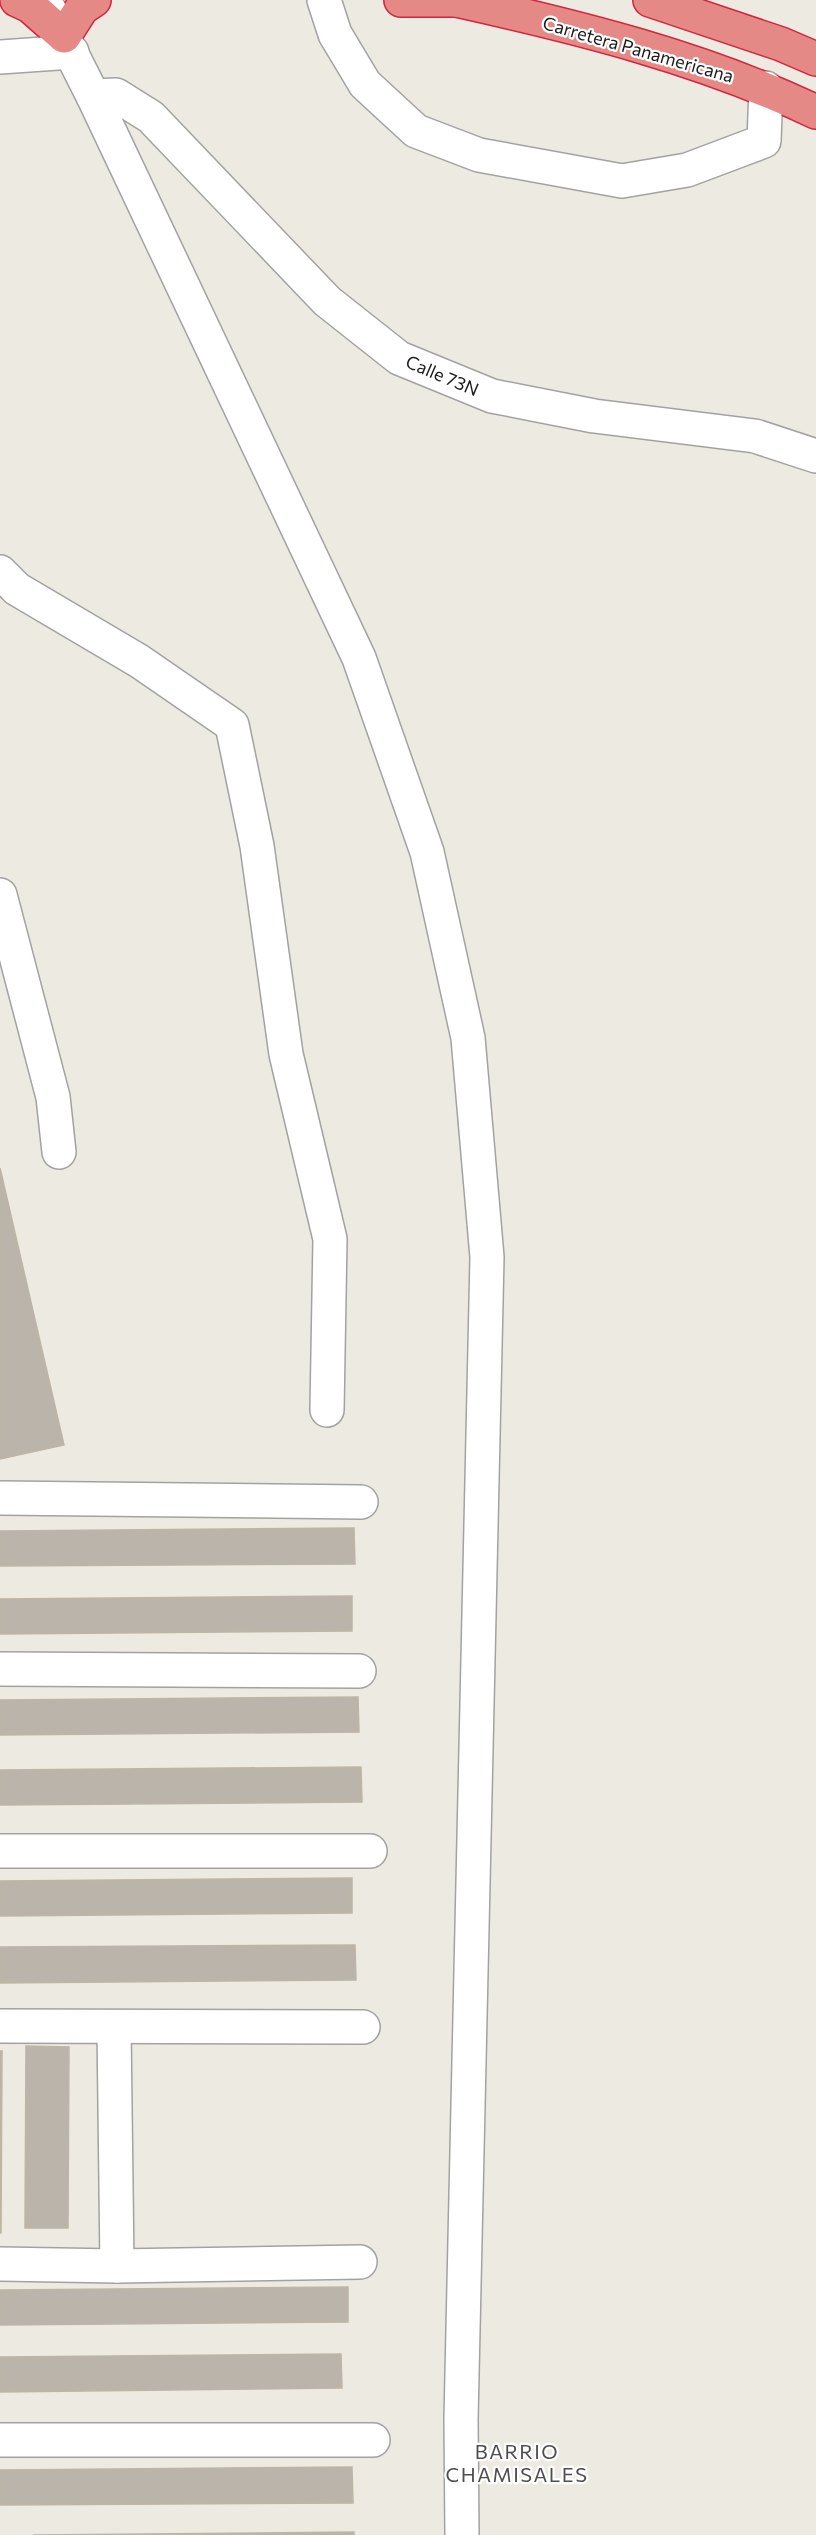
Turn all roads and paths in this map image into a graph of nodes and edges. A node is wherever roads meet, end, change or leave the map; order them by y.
1 (17, 0) edge
2 (43, 0) edge
3 (94, 0) edge
4 (324, 0) edge
5 (401, 0) edge
6 (457, 0) edge
7 (650, 0) edge
8 (68, 44) junction
9 (0, 57) edge
10 (816, 59) edge
11 (766, 88) junction
12 (93, 96) junction
13 (816, 112) edge
14 (816, 456) edge
15 (0, 572) edge
16 (0, 895) edge
17 (58, 1152) dead end
18 (327, 1410) dead end
19 (0, 1498) edge
20 (361, 1502) dead end
21 (0, 1669) edge
22 (359, 1671) dead end
23 (0, 1851) edge
24 (370, 1851) dead end
25 (0, 2026) edge
26 (114, 2027) junction
27 (363, 2027) dead end
28 (360, 2262) dead end
29 (0, 2264) edge
30 (117, 2266) junction
31 (0, 2440) edge
32 (373, 2440) dead end
33 (462, 2535) edge

1 - 8 highway
2 - 8 street
3 - 8 highway
4 - 11 street
5 - 6 highway, Carretera Panamericana
6 - 11 highway, Carretera Panamericana
7 - 10 highway
8 - 9 street
8 - 12 street
11 - 13 highway, Carretera Panamericana
12 - 14 street, Calle 73N
12 - 33 street
15 - 18 street
16 - 17 street
19 - 20 street
21 - 22 street
23 - 24 street
25 - 26 street
26 - 27 street
26 - 30 street
28 - 30 street
29 - 30 street
31 - 32 street

